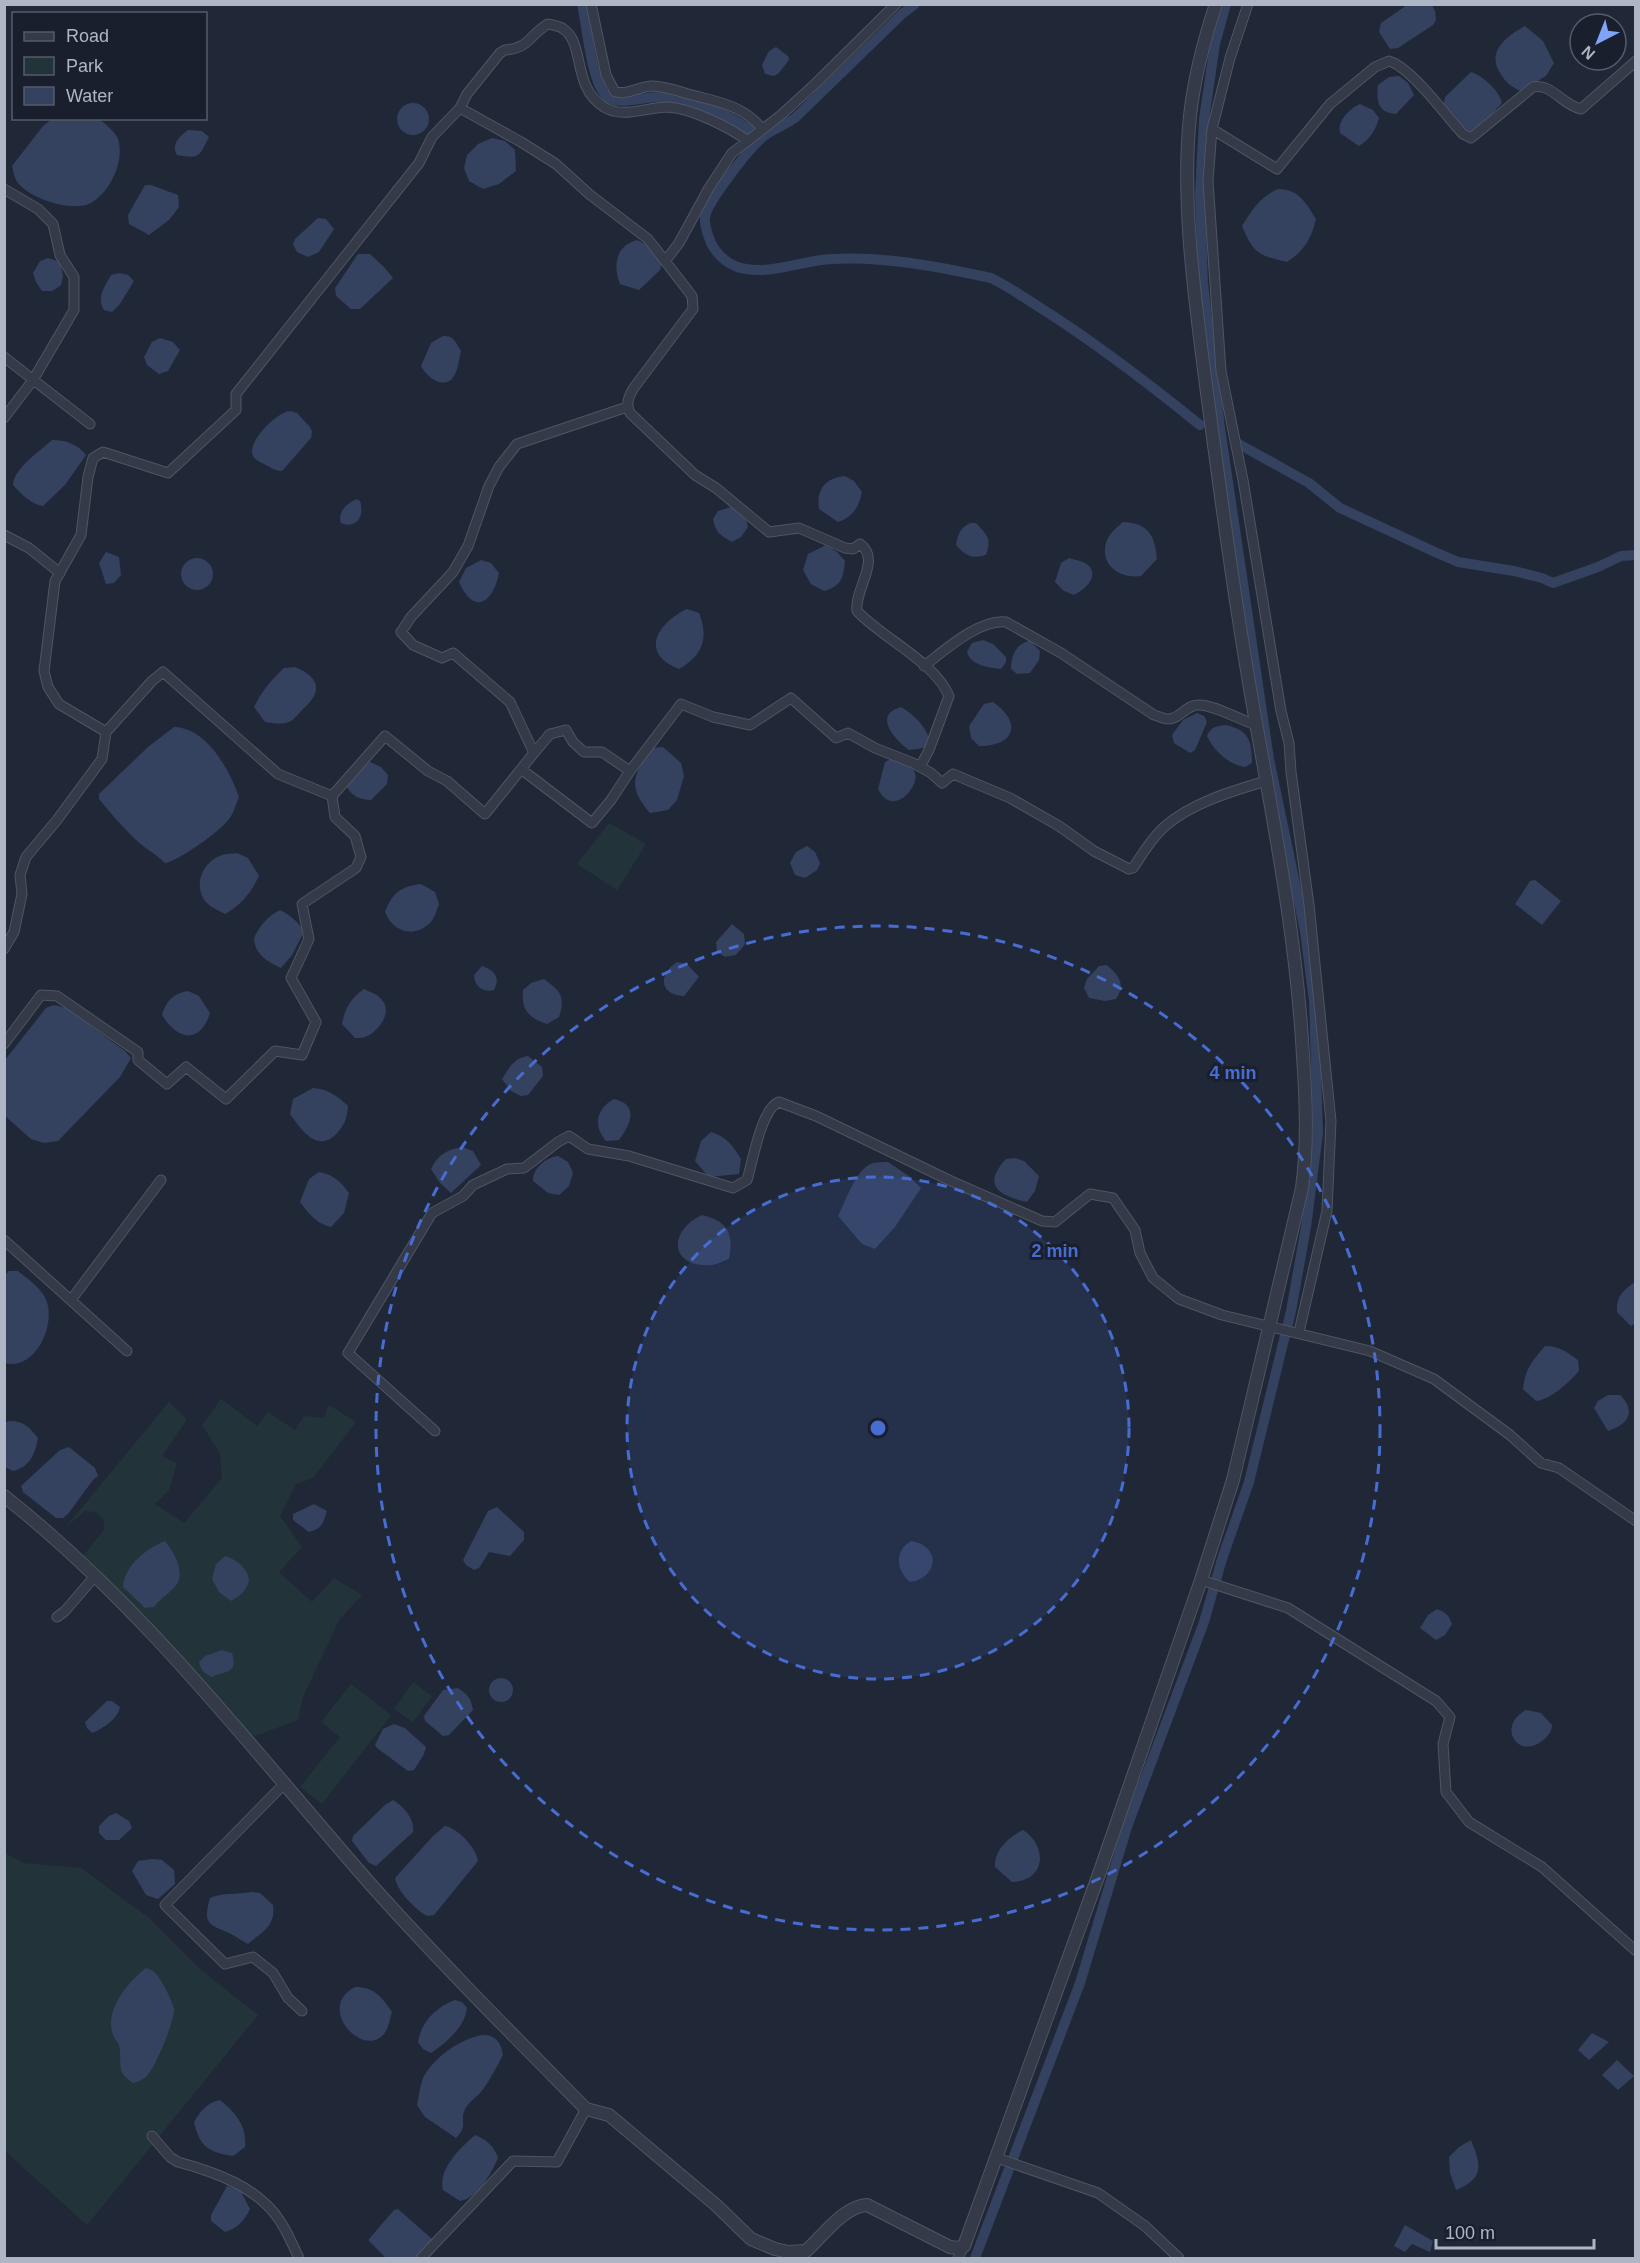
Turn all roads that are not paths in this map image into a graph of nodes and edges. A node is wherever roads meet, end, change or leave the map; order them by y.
1 (591, 4) edge
2 (896, 4) edge
3 (1216, 4) edge
4 (1248, 4) edge
5 (1635, 61) edge
6 (460, 108) junction
7 (762, 129) junction
8 (1212, 129) junction
9 (748, 141) junction
10 (4, 189) edge
11 (666, 260) junction
12 (4, 357) edge
13 (33, 380) junction
14 (627, 407) junction
15 (4, 418) edge
16 (90, 424) dead end
17 (4, 535) edge
18 (60, 573) junction
19 (924, 666) junction
20 (1256, 725) junction
21 (106, 732) junction
22 (534, 753) junction
23 (920, 767) junction
24 (521, 769) junction
25 (630, 771) junction
26 (1266, 781) junction
27 (332, 796) junction
28 (4, 949) edge
29 (4, 1044) edge
30 (161, 1180) dead end
31 (4, 1240) edge
32 (70, 1300) junction
33 (1268, 1327) junction
34 (1299, 1332) junction
35 (127, 1351) dead end
36 (435, 1431) dead end
37 (4, 1496) edge
38 (1635, 1521) edge
39 (95, 1576) junction
40 (1201, 1580) junction
41 (57, 1617) dead end
42 (285, 1784) junction
43 (1635, 1951) edge
44 (302, 2011) dead end
45 (586, 2109) junction
46 (152, 2136) dead end
47 (997, 2158) junction
48 (961, 2255) edge
49 (298, 2258) edge
50 (421, 2259) edge
51 (1179, 2259) edge

1 - 7 street
2 - 7 street
3 - 20 street
4 - 8 street
5 - 8 street
6 - 9 street
6 - 11 street
6 - 18 street
7 - 9 street
8 - 34 street
9 - 11 street
10 - 13 street
11 - 14 street
12 - 13 street
13 - 15 street
13 - 16 street
14 - 19 street
14 - 22 street
17 - 18 street
18 - 21 street
19 - 20 street
19 - 23 street
20 - 26 street
21 - 27 street
21 - 28 street
22 - 24 street
22 - 25 street
23 - 25 street
23 - 26 street
24 - 25 street
24 - 27 street
26 - 33 street
27 - 29 street
30 - 32 street
31 - 32 street
32 - 35 street
33 - 34 street
33 - 36 street
33 - 40 street
34 - 38 street
37 - 39 street
39 - 41 street
39 - 42 street
40 - 43 street
40 - 47 street
42 - 44 street
42 - 45 street
45 - 48 street
45 - 50 street
46 - 49 street
47 - 48 street
47 - 51 street

